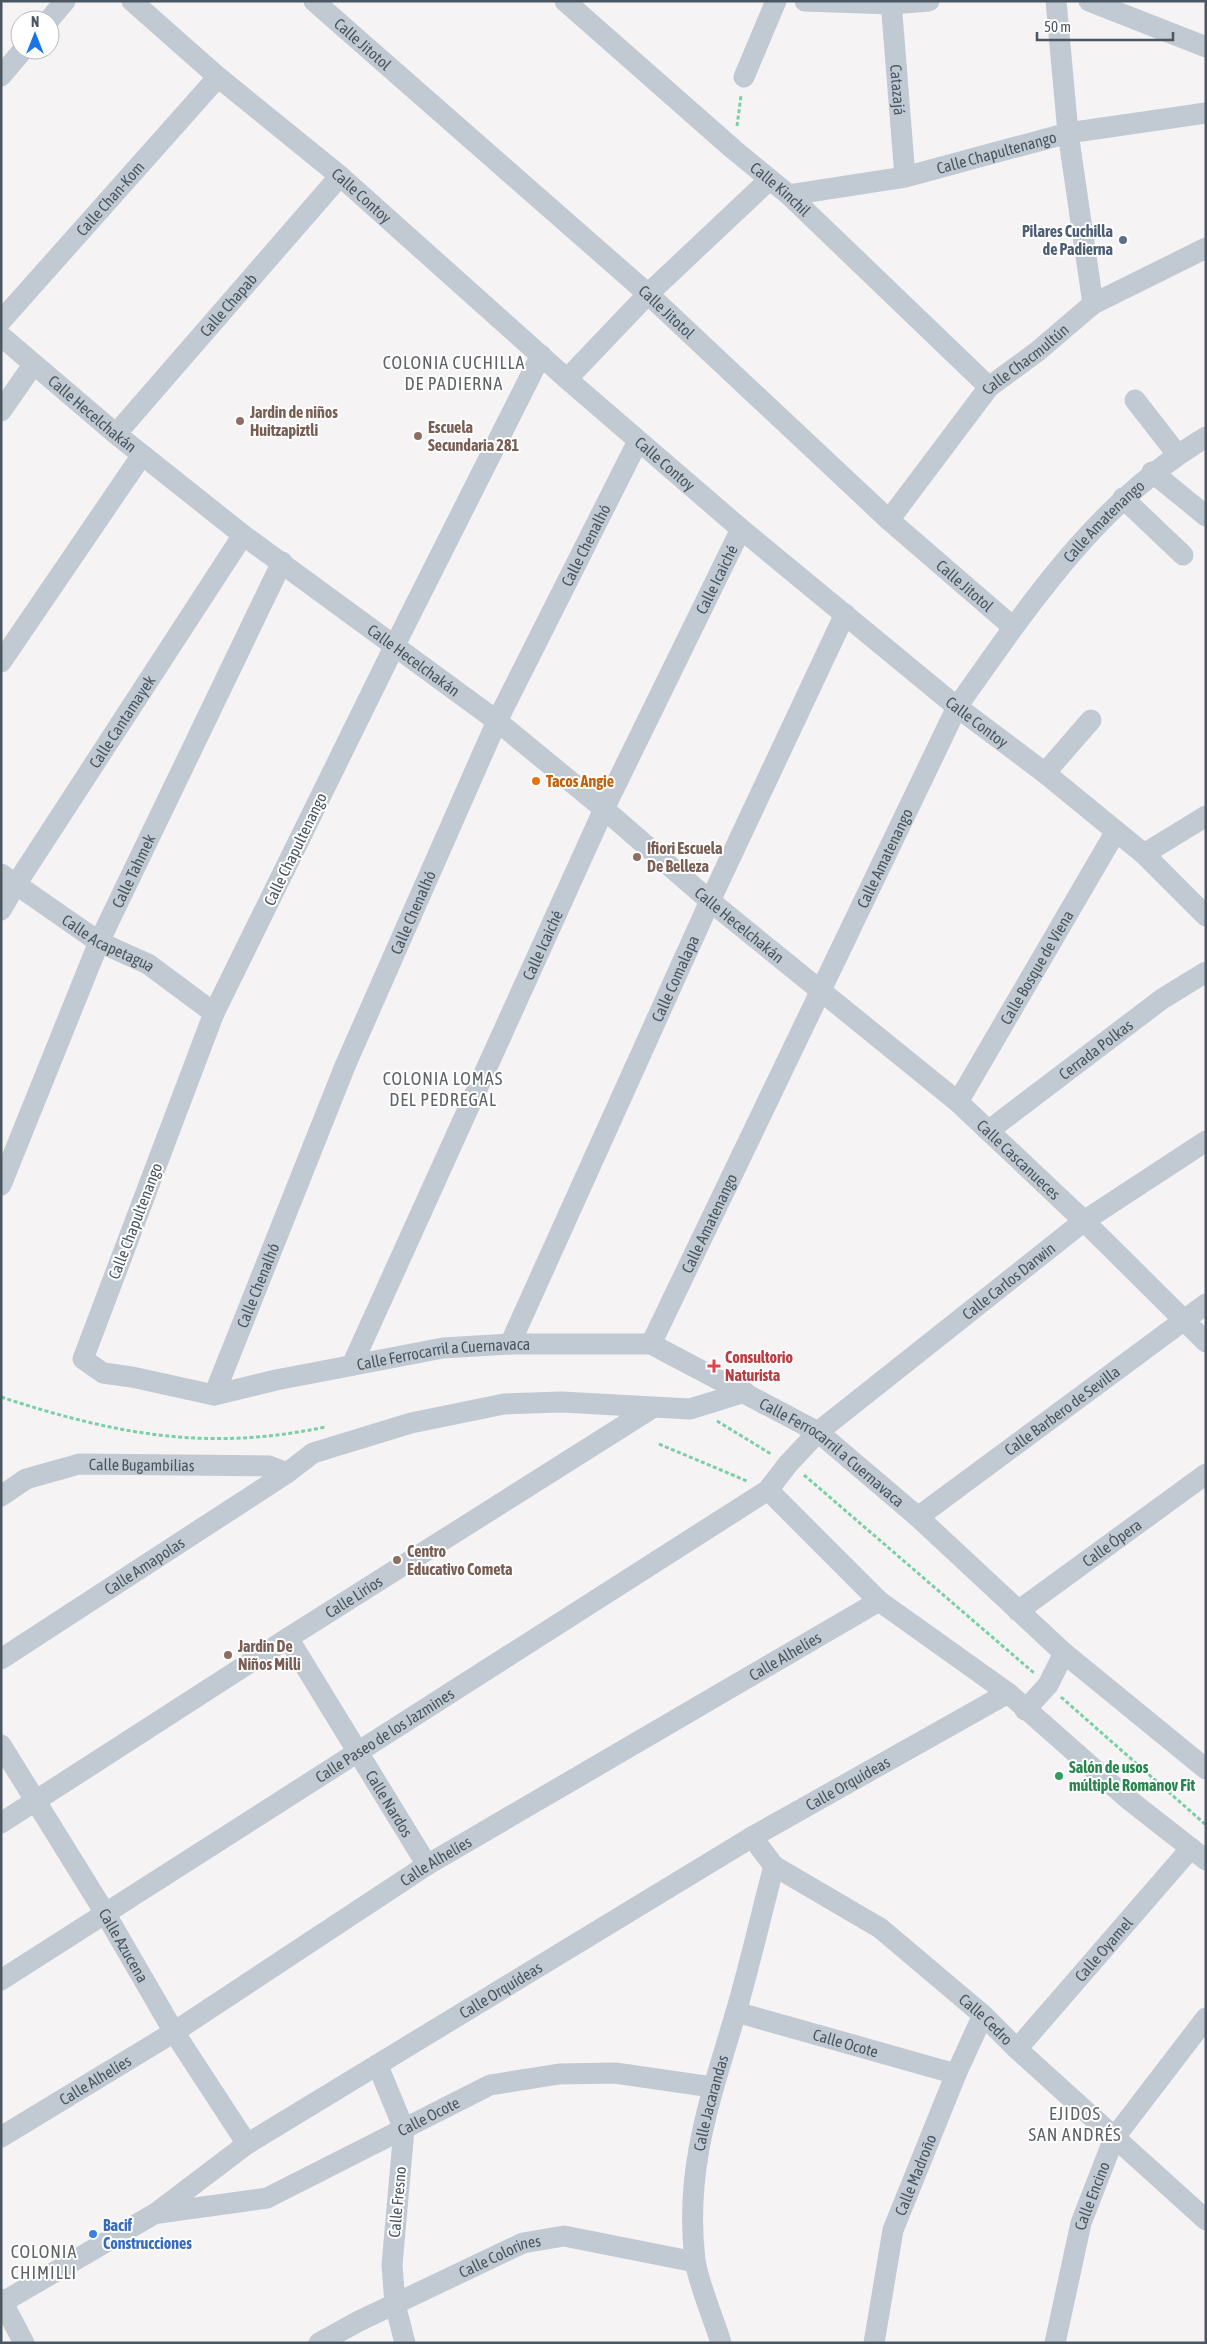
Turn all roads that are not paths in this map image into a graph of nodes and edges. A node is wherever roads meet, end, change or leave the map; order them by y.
1 (132, 1) edge
2 (314, 1) edge
3 (565, 1) edge
4 (776, 1) edge
5 (804, 1) edge
6 (929, 1) edge
7 (1056, 1) edge
8 (1089, 1) edge
9 (891, 3) edge
10 (1206, 47) edge
11 (15, 60) edge
12 (1, 76) edge
13 (218, 77) junction
14 (744, 77) road end
15 (1206, 113) edge
16 (1068, 133) junction
17 (340, 176) junction
18 (905, 178) junction
19 (769, 180) junction
20 (789, 195) junction
21 (1206, 248) edge
22 (648, 294) junction
23 (1093, 304) junction
24 (1, 322) edge
25 (1, 336) edge
26 (541, 355) junction
27 (33, 365) junction
28 (567, 379) junction
29 (989, 387) junction
30 (1135, 400) dead end
31 (1, 411) edge
32 (116, 434) junction
33 (1206, 437) edge
34 (638, 441) junction
35 (1177, 454) junction
36 (142, 455) junction
37 (1152, 472) junction
38 (1123, 498) junction
39 (1206, 516) edge
40 (889, 520) junction
41 (741, 528) junction
42 (243, 535) junction
43 (1184, 555) dead end
44 (282, 562) junction
45 (845, 614) junction
46 (1013, 628) junction
47 (395, 645) junction
48 (1, 662) edge
49 (957, 707) junction
50 (1092, 720) dead end
51 (497, 721) junction
52 (1046, 773) junction
53 (604, 809) junction
54 (1206, 816) edge
55 (1116, 831) junction
56 (1144, 854) junction
57 (8, 880) edge
58 (710, 901) junction
59 (1, 910) edge
60 (1206, 916) edge
61 (99, 942) junction
62 (1206, 972) edge
63 (820, 991) junction
64 (214, 1013) junction
65 (958, 1102) junction
66 (988, 1131) junction
67 (1206, 1141) edge
68 (1, 1185) edge
69 (1084, 1221) junction
70 (1206, 1304) edge
71 (1183, 1319) junction
72 (1206, 1342) edge
73 (510, 1344) junction
74 (651, 1344) junction
75 (83, 1359) joint
76 (352, 1365) junction
77 (745, 1392) junction
78 (214, 1395) junction
79 (652, 1408) junction
80 (818, 1432) junction
81 (788, 1464) joint
82 (287, 1473) junction
83 (1206, 1474) edge
84 (768, 1490) junction
85 (1, 1496) edge
86 (918, 1517) junction
87 (879, 1601) junction
88 (1018, 1611) junction
89 (288, 1638) junction
90 (1064, 1653) junction
91 (1, 1659) edge
92 (1008, 1693) junction
93 (1025, 1710) junction
94 (1, 1745) edge
95 (358, 1754) junction
96 (1206, 1769) edge
97 (36, 1802) junction
98 (1, 1823) edge
99 (752, 1837) junction
100 (1198, 1854) edge
101 (427, 1866) junction
102 (774, 1866) junction
103 (105, 1913) junction
104 (1, 1980) edge
105 (736, 2012) junction
106 (983, 2015) junction
107 (1206, 2018) edge
108 (174, 2032) junction
109 (1017, 2049) junction
110 (378, 2066) junction
111 (956, 2074) junction
112 (712, 2087) junction
113 (404, 2129) junction
114 (1, 2137) edge
115 (1114, 2138) junction
116 (247, 2144) junction
117 (156, 2213) junction
118 (1206, 2220) edge
119 (695, 2262) junction
120 (2, 2301) edge
121 (395, 2304) junction
122 (24, 2343) edge
123 (319, 2343) edge
124 (405, 2343) edge
125 (721, 2343) edge
126 (874, 2343) edge
127 (1055, 2343) edge

1 - 13 street, Calle Contoy
2 - 22 street, Calle Jitotol
3 - 19 street, Calle Kinchil
4 - 14 street
5 - 9 street
6 - 9 street
7 - 16 street
8 - 10 street
9 - 18 street, Catazajá
11 - 12 street
13 - 17 street, Calle Contoy
13 - 24 street, Calle Chan-Kom
15 - 16 street, Calle Chapultenango
16 - 18 street, Calle Chapultenango
16 - 23 street
17 - 26 street, Calle Contoy
17 - 32 street, Calle Chapab
18 - 20 street, Calle Chapultenango
19 - 20 street, Calle Kinchil
19 - 22 street
20 - 29 street, Calle Kinchil
21 - 23 street, Calle Chacmultún
22 - 28 street
22 - 40 street, Calle Jitotol
23 - 29 street, Calle Chacmultún
25 - 27 street, Calle Hecelchakán
26 - 28 street, Calle Contoy
26 - 47 street, Calle Chapultenango
27 - 31 street
27 - 32 street, Calle Hecelchakán
28 - 34 street, Calle Contoy
29 - 40 street, Calle Chacmultún
30 - 35 street
32 - 36 street, Calle Hecelchakán
33 - 35 street, Calle Amatenango
34 - 41 street, Calle Contoy
34 - 51 street, Calle Chenalhó
35 - 37 street, Calle Amatenango
36 - 42 street, Calle Hecelchakán
36 - 48 street
37 - 38 street, Calle Amatenango
37 - 39 street
38 - 43 street
38 - 46 street, Calle Amatenango
40 - 46 street, Calle Jitotol
41 - 45 street, Calle Contoy
41 - 53 street, Calle Icaiché
42 - 44 street, Calle Hecelchakán
42 - 57 street, Calle Cantamayek
44 - 47 street, Calle Hecelchakán
44 - 61 street, Calle Tahmek
45 - 49 street, Calle Contoy
45 - 58 street, Calle Comalapa
46 - 49 street, Calle Amatenango
47 - 51 street, Calle Hecelchakán
47 - 64 street, Calle Chapultenango
49 - 52 street, Calle Contoy
49 - 63 street, Calle Amatenango
50 - 52 street
51 - 53 street, Calle Hecelchakán
51 - 78 street, Calle Chenalhó
52 - 55 street, Calle Contoy
53 - 58 street, Calle Hecelchakán
53 - 76 street, Calle Icaiché
54 - 56 street
55 - 56 street, Calle Contoy
55 - 65 street, Calle Bosque de Viena
56 - 60 street, Calle Contoy
57 - 59 street, Calle Cantamayek
57 - 61 street, Calle Acapetagua
58 - 63 street, Calle Hecelchakán
58 - 73 street, Calle Comalapa
61 - 64 street, Calle Acapetagua
61 - 68 street, Calle Tahmek
62 - 66 street, Cerrada Polkas
63 - 65 street, Calle Cascanueces
63 - 74 street, Calle Amatenango
64 - 75 street, Calle Chapultenango
65 - 66 street, Calle Cascanueces
66 - 69 street, Calle Cascanueces
67 - 69 street, Calle Carlos Darwin
69 - 71 street, Calle Cascanueces
69 - 80 street, Calle Carlos Darwin
70 - 71 street, Calle Barbero de Sevilla
71 - 72 street, Calle Cascanueces
71 - 86 street, Calle Barbero de Sevilla
73 - 74 street, Calle Ferrocarril a Cuernavaca
73 - 76 street, Calle Ferrocarril a Cuernavaca
74 - 77 street, Calle Ferrocarril a Cuernavaca
75 - 78 street, Calle Ferrocarril a Cuernavaca
76 - 78 street, Calle Ferrocarril a Cuernavaca
77 - 79 street
77 - 80 street, Calle Ferrocarril a Cuernavaca
79 - 82 street
79 - 89 street, Calle Lirios
80 - 81 street, Calle Carlos Darwin
80 - 86 street, Calle Ferrocarril a Cuernavaca
81 - 84 street, Calle Paseo de los Jazmines
82 - 85 street, Calle Bugambilias
82 - 91 street, Calle Amapolas
83 - 88 street, Calle Ópera
84 - 87 street
84 - 95 street, Calle Paseo de los Jazmines
86 - 88 street, Calle Ferrocarril a Cuernavaca
87 - 92 street
87 - 101 street, Calle Alhelíes
88 - 90 street, Calle Ferrocarril a Cuernavaca
89 - 95 street, Calle Nardos
89 - 97 street, Calle Lirios
90 - 93 street
90 - 96 street, Calle Ferrocarril a Cuernavaca
92 - 93 street
92 - 99 street, Calle Orquídeas
93 - 100 street
94 - 97 street, Calle Azucena
95 - 101 street, Calle Nardos
95 - 103 street, Calle Paseo de los Jazmines
97 - 98 street, Calle Lirios
97 - 103 street, Calle Azucena
99 - 102 street, Calle Cedro
99 - 110 street, Calle Orquídeas
100 - 109 street, Calle Oyamel
101 - 108 street, Calle Alhelíes
102 - 105 street, Calle Jacarandas
102 - 106 street, Calle Cedro
103 - 104 street, Calle Paseo de los Jazmines
103 - 108 street, Calle Azucena
105 - 111 street, Calle Ocote
105 - 112 street, Calle Jacarandas
106 - 109 street, Calle Cedro
106 - 111 street, Calle Madroño
107 - 115 street, Calle Encino
108 - 114 street, Calle Alhelíes
108 - 116 street, Calle Azucena
109 - 115 street, Calle Cedro
110 - 113 street, Calle Fresno
110 - 116 street, Calle Orquídeas
111 - 126 street, Calle Madroño
112 - 113 street, Calle Ocote
112 - 119 street, Calle Jacarandas
113 - 117 street, Calle Ocote
113 - 121 street, Calle Fresno
115 - 118 street, Calle Cedro
115 - 127 street, Calle Encino
116 - 117 street, Calle Orquídeas
117 - 120 street, Calle Orquídeas
119 - 121 street, Calle Colorines
119 - 125 street, Calle Jacarandas
120 - 122 street
121 - 123 street, Calle Colorines
121 - 124 street, Calle Fresno

